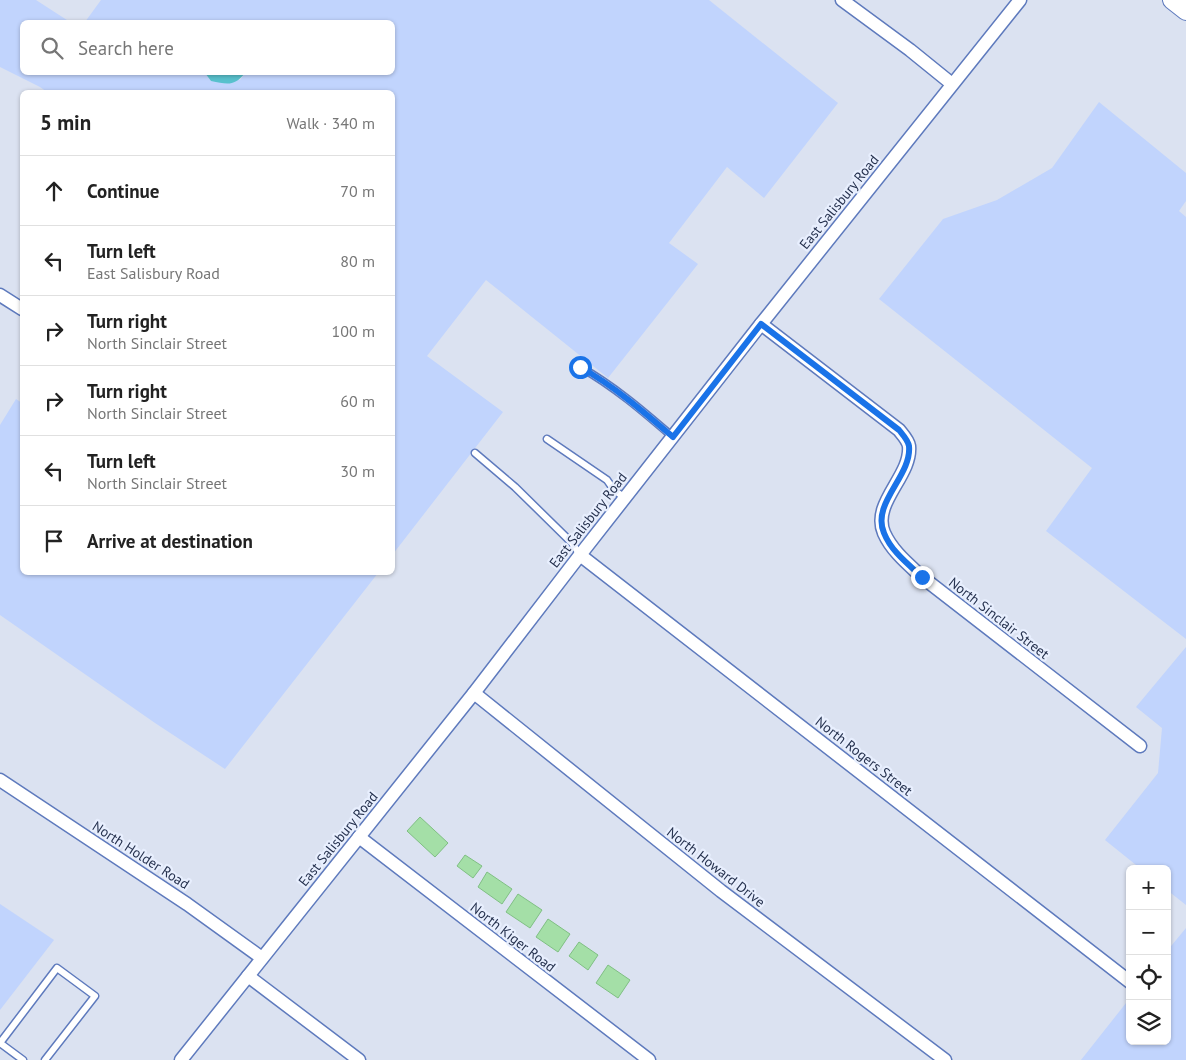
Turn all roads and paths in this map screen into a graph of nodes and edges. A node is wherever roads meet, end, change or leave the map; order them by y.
1 (842, 0) edge
2 (1020, 0) edge
3 (1172, 0) edge
4 (1186, 11) edge
5 (952, 84) junction
6 (0, 295) edge
7 (20, 308) edge
8 (761, 324) junction
9 (580, 367) dead end
10 (673, 437) junction
11 (547, 439) dead end
12 (475, 453) dead end
13 (625, 498) junction
14 (580, 555) junction
15 (474, 693) junction
16 (1140, 746) dead end
17 (0, 780) edge
18 (359, 837) junction
19 (262, 958) junction
20 (248, 976) junction
21 (1126, 979) edge
22 (0, 1043) edge
23 (23, 1060) edge
24 (45, 1060) edge
25 (181, 1060) edge
26 (359, 1060) edge
27 (649, 1060) edge
28 (945, 1060) edge

1 - 5 street
2 - 5 street, East Salisbury Road
3 - 4 street
5 - 8 street, East Salisbury Road
6 - 7 street
8 - 10 street, East Salisbury Road
8 - 16 street, North Sinclair Street
9 - 10 lane
10 - 13 street, East Salisbury Road
11 - 13 lane
12 - 14 lane
13 - 14 street, East Salisbury Road
14 - 15 street, East Salisbury Road
14 - 21 street, North Rogers Street
15 - 18 street, East Salisbury Road
15 - 28 street, North Howard Drive
17 - 19 street, North Holder Road
18 - 19 street, East Salisbury Road
18 - 27 street, North Kiger Road
19 - 20 street, East Salisbury Road
20 - 25 street, East Salisbury Road
20 - 26 street
22 - 23 lane
22 - 24 lane

